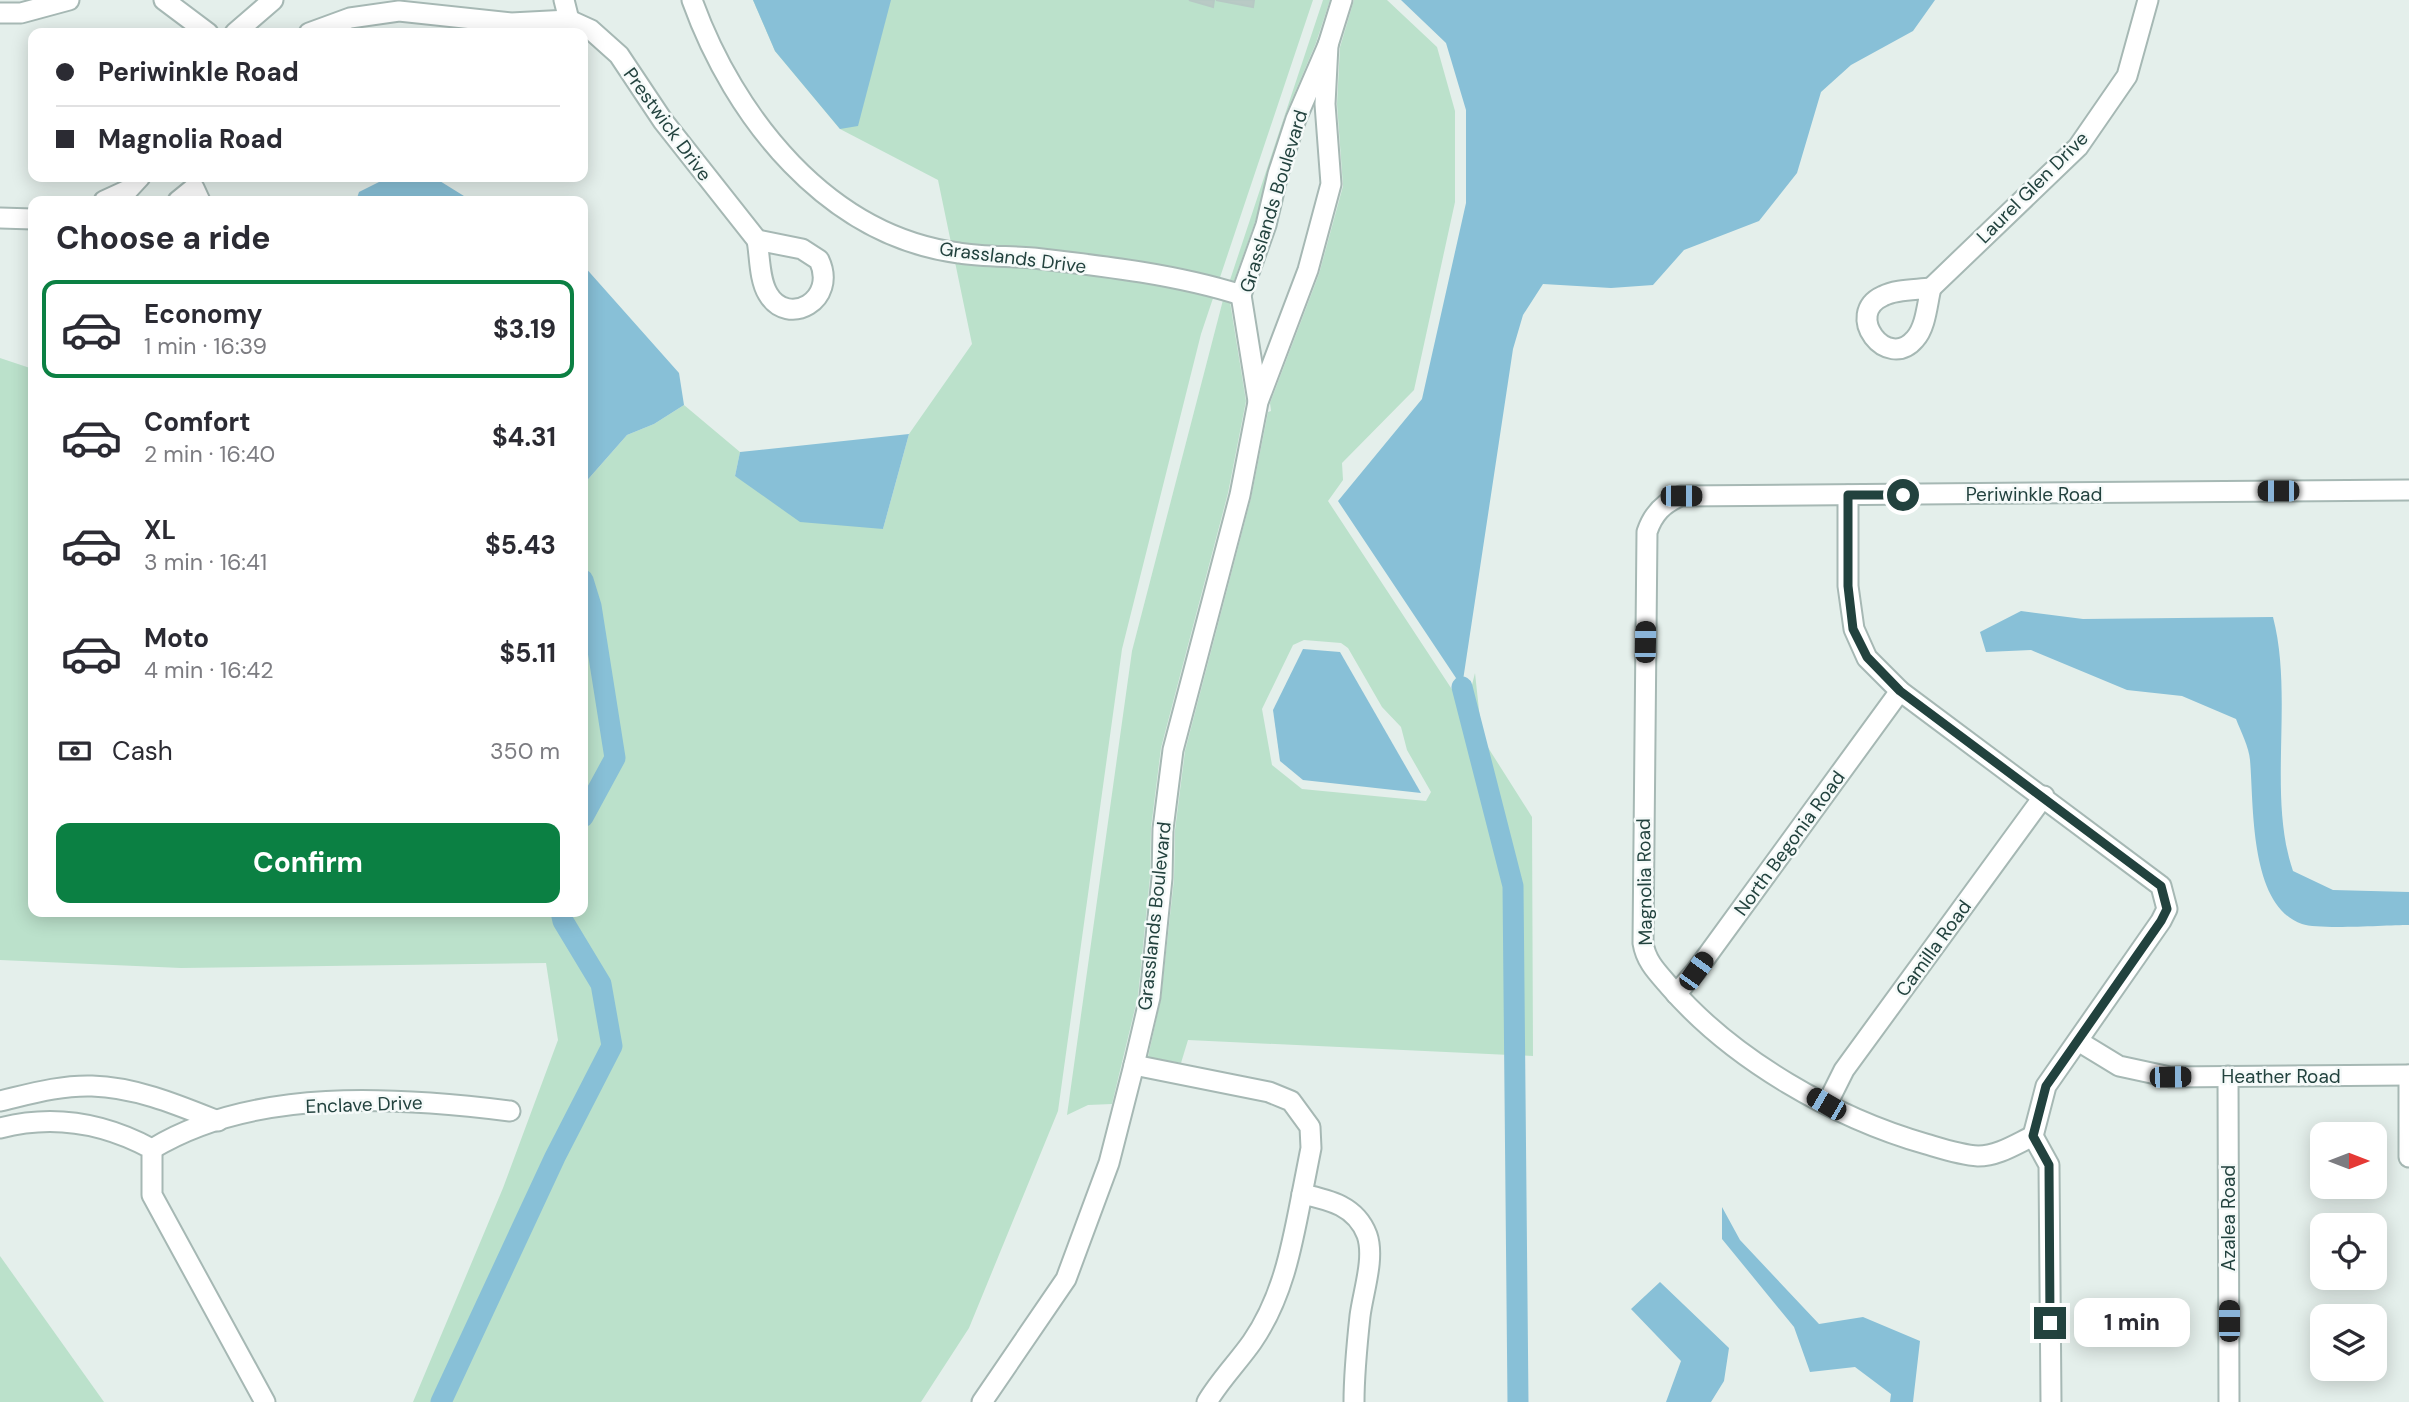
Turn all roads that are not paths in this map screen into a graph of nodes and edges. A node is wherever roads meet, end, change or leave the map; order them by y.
1 (69, 0) edge
2 (164, 0) edge
3 (273, 0) edge
4 (564, 0) edge
5 (692, 0) edge
6 (1342, 0) edge
7 (2148, 0) edge
8 (0, 13) edge
9 (569, 20) junction
10 (201, 28) edge
11 (241, 28) edge
12 (323, 28) edge
13 (587, 28) edge
14 (588, 29) edge
15 (1328, 45) junction
16 (135, 182) edge
17 (115, 196) edge
18 (0, 218) edge
19 (28, 219) edge
20 (757, 240) dead end
21 (1931, 288) dead end
22 (1241, 295) junction
23 (1258, 402) junction
24 (2409, 490) edge
25 (1848, 495) junction
26 (1662, 506) joint
27 (1900, 691) junction
28 (2044, 796) junction
29 (1676, 994) junction
30 (2078, 1041) junction
31 (1135, 1065) junction
32 (2409, 1075) edge
33 (2228, 1076) junction
34 (0, 1101) edge
35 (1826, 1104) junction
36 (510, 1111) dead end
37 (218, 1121) junction
38 (0, 1128) edge
39 (2033, 1136) junction
40 (152, 1149) junction
41 (2409, 1157) edge
42 (1302, 1194) junction
43 (265, 1402) edge
44 (982, 1402) edge
45 (1207, 1402) edge
46 (1354, 1402) edge
47 (2051, 1402) edge
48 (2229, 1402) edge

1 - 8 street
2 - 10 street
3 - 11 street
4 - 9 street
5 - 22 street, Grasslands Drive
6 - 15 street, Grasslands Boulevard
7 - 21 street, Laurel Glen Drive
9 - 12 street
9 - 13 street, Prestwick Drive
14 - 20 street, Prestwick Drive
15 - 22 street, Grasslands Boulevard
15 - 23 street, Grasslands Boulevard
16 - 17 street
18 - 19 street
22 - 23 street, Grasslands Boulevard
23 - 31 street, Grasslands Boulevard
24 - 25 street, Periwinkle Road
25 - 26 street, Periwinkle Road
25 - 27 street
26 - 29 street, Magnolia Road
27 - 28 street
27 - 29 street, North Begonia Road
28 - 30 street
28 - 35 street, Camilla Road
29 - 35 street, Magnolia Road
30 - 33 street, Heather Road
30 - 39 street
31 - 42 street
31 - 44 street, Grasslands Boulevard
32 - 33 street, Heather Road
32 - 41 street
33 - 48 street, Azalea Road
34 - 37 street
35 - 39 street, Magnolia Road
36 - 37 street, Enclave Drive
37 - 40 street, Enclave Drive
38 - 40 street
39 - 47 street
40 - 43 street
42 - 45 street
42 - 46 street

